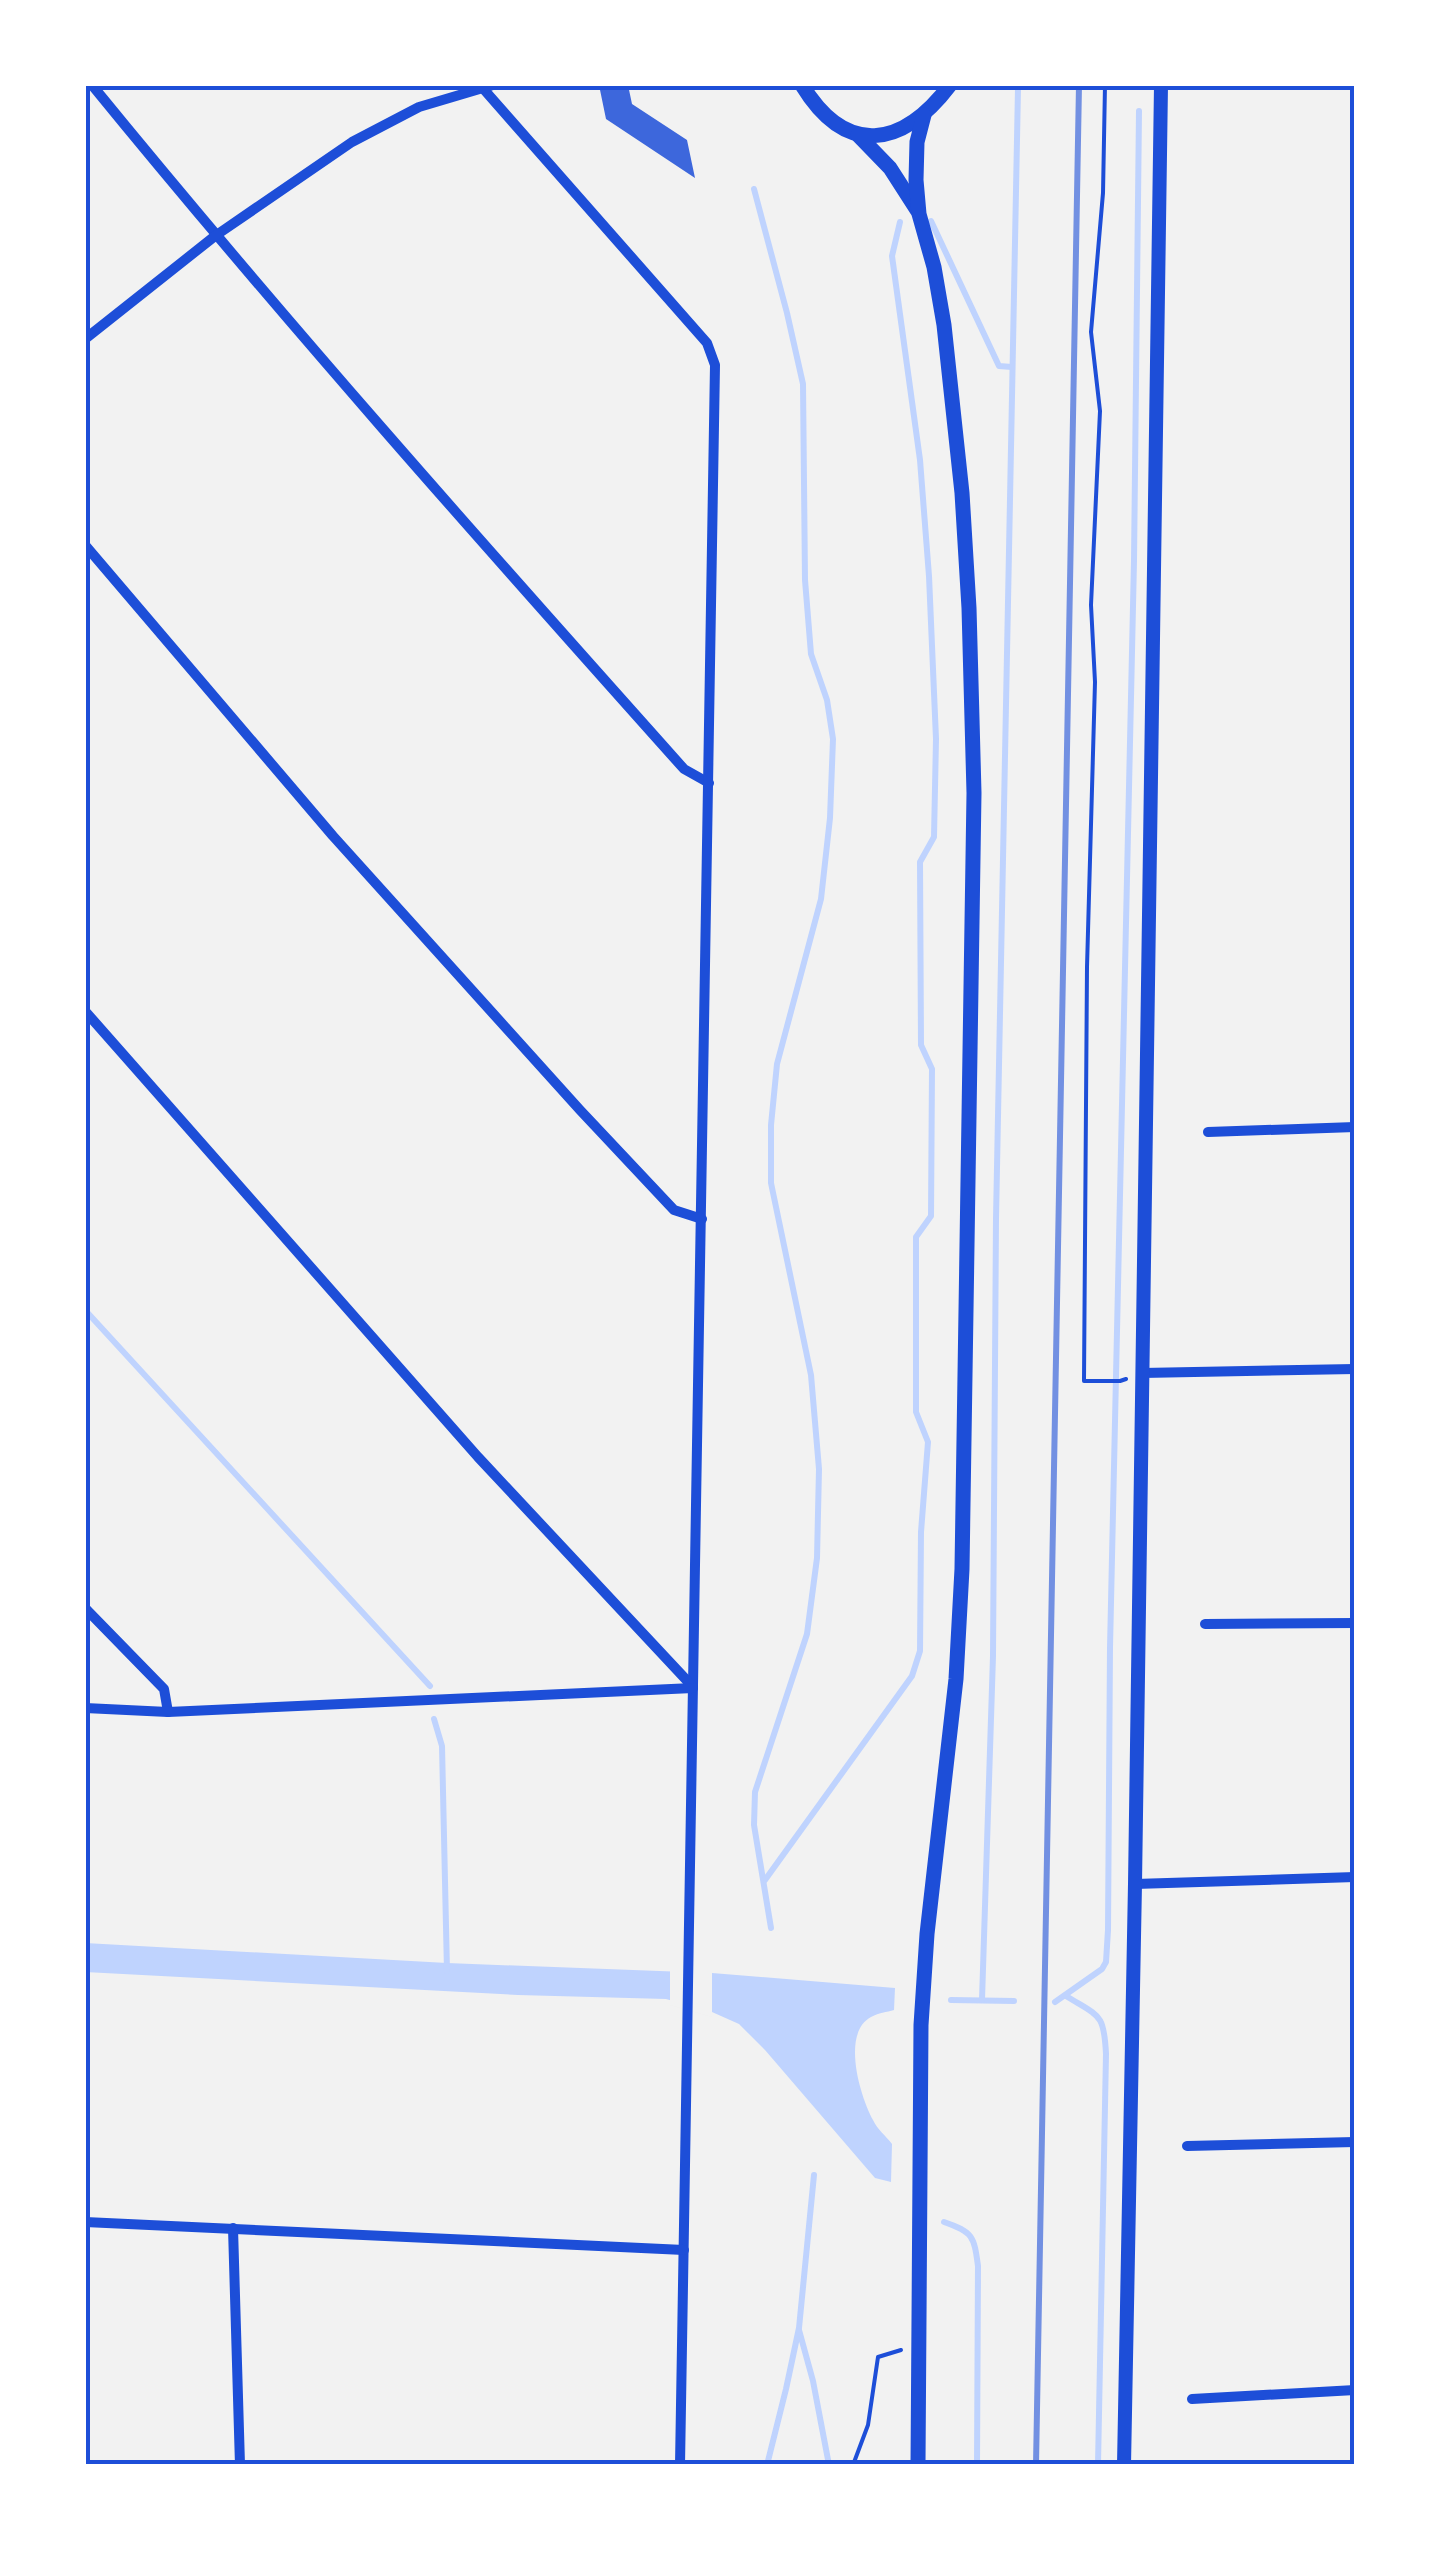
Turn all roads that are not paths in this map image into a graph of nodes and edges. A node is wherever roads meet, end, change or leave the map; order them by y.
1 (92, 85) edge
2 (802, 85) edge
3 (951, 85) edge
4 (1161, 85) edge
5 (485, 86) edge
6 (924, 115) junction
7 (858, 136) junction
8 (919, 214) junction
9 (215, 236) junction
10 (85, 339) edge
11 (85, 544) edge
12 (709, 783) junction
13 (85, 1011) edge
14 (1355, 1127) edge
15 (1208, 1132) dead end
16 (702, 1219) junction
17 (1355, 1368) edge
18 (1142, 1373) junction
19 (85, 1608) edge
20 (1355, 1623) edge
21 (1205, 1624) dead end
22 (694, 1688) junction
23 (85, 1708) edge
24 (168, 1712) junction
25 (1355, 1876) edge
26 (1136, 1884) junction
27 (1355, 2142) edge
28 (1187, 2146) dead end
29 (85, 2222) edge
30 (233, 2228) junction
31 (684, 2250) junction
32 (1355, 2390) edge
33 (1192, 2399) dead end
34 (240, 2465) edge
35 (680, 2465) edge
36 (918, 2465) edge
37 (1124, 2465) edge

1 - 9 street
2 - 7 main road
3 - 6 main road
4 - 18 street
5 - 9 street
5 - 12 street
6 - 7 main road
6 - 8 main road
7 - 8 main road
8 - 36 main road
9 - 10 street
9 - 12 street
11 - 16 street
12 - 16 street
13 - 22 street
14 - 15 street
16 - 22 street
17 - 18 street
18 - 26 street
19 - 24 street
20 - 21 street
22 - 24 street
22 - 31 street
23 - 24 street
25 - 26 street
26 - 37 street
27 - 28 street
29 - 30 street
30 - 31 street
30 - 34 street
31 - 35 street
32 - 33 street

